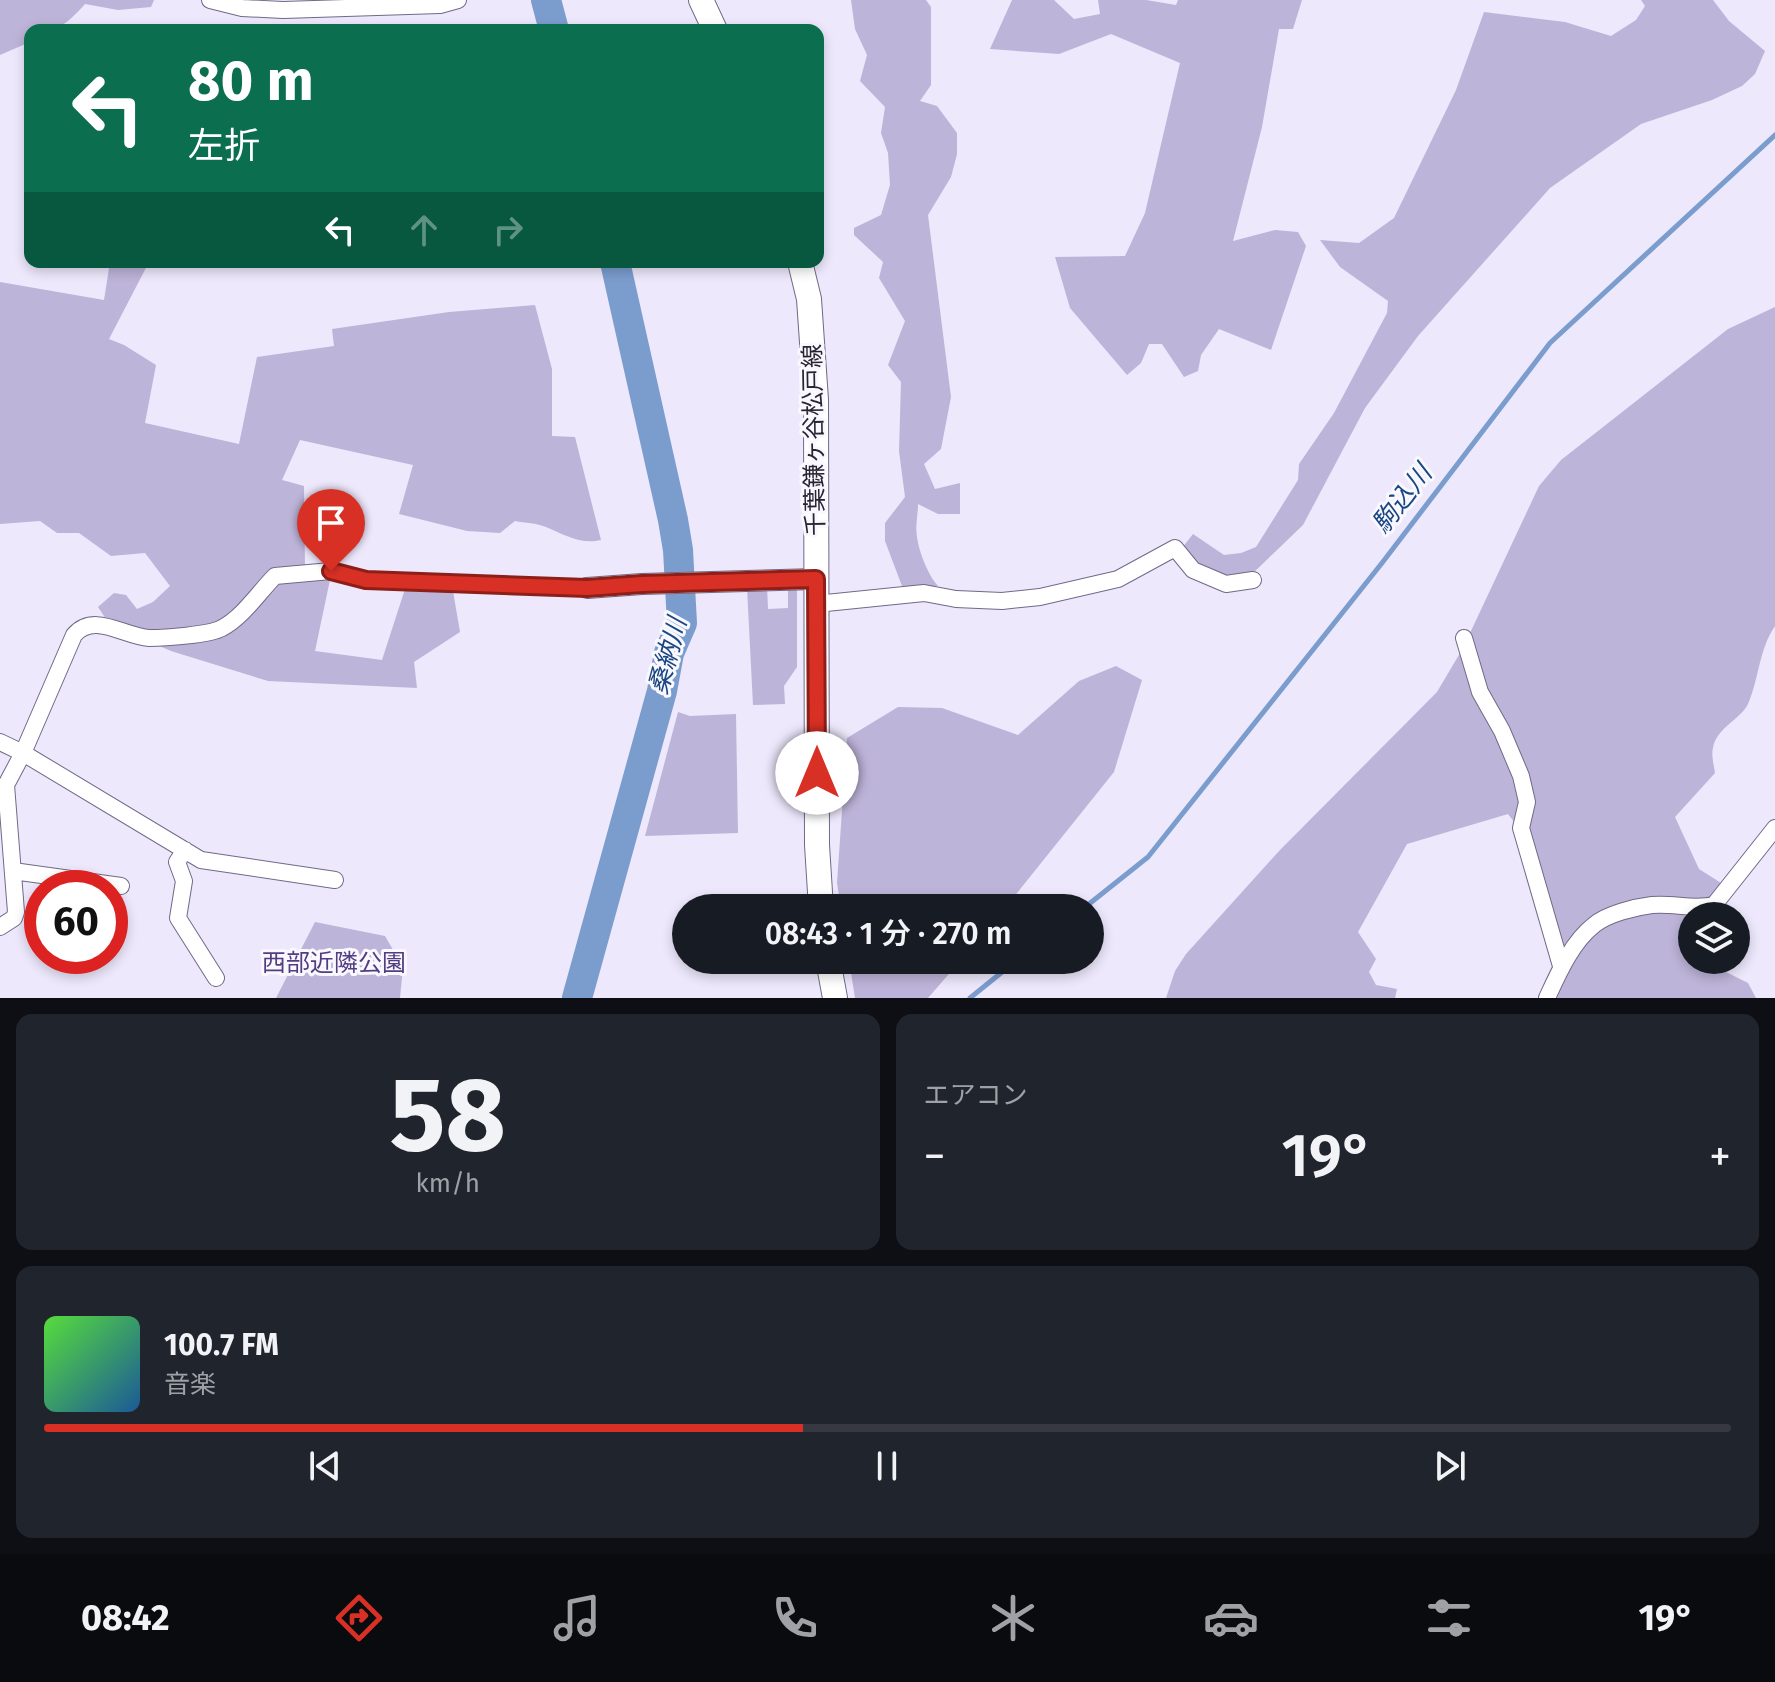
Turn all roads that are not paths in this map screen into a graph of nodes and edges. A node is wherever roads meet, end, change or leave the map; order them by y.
1 (210, 0) edge
2 (701, 0) edge
3 (454, 1) edge
4 (712, 24) edge
5 (801, 268) edge
6 (816, 579) junction
7 (1253, 580) dead end
8 (587, 588) joint
9 (816, 604) junction
10 (1464, 638) dead end
11 (0, 742) edge
12 (23, 753) junction
13 (4, 813) edge
14 (1775, 828) edge
15 (185, 850) junction
16 (13, 871) junction
17 (24, 873) edge
18 (335, 880) dead end
19 (820, 894) edge
20 (0, 927) edge
21 (1561, 966) junction
22 (831, 974) edge
23 (216, 978) dead end
24 (835, 998) edge
25 (1547, 998) edge

1 - 3 street
2 - 4 main road
5 - 6 main road, 千葉鎌ヶ谷松戸線
6 - 8 street
6 - 9 main road, 千葉鎌ヶ谷松戸線
7 - 9 street
8 - 12 street
9 - 19 main road, 千葉鎌ヶ谷松戸線
10 - 21 street
11 - 12 street
12 - 13 street
12 - 15 street
13 - 16 street
14 - 21 street
15 - 18 street
15 - 23 street
16 - 17 street
16 - 20 street
21 - 25 street
22 - 24 main road

